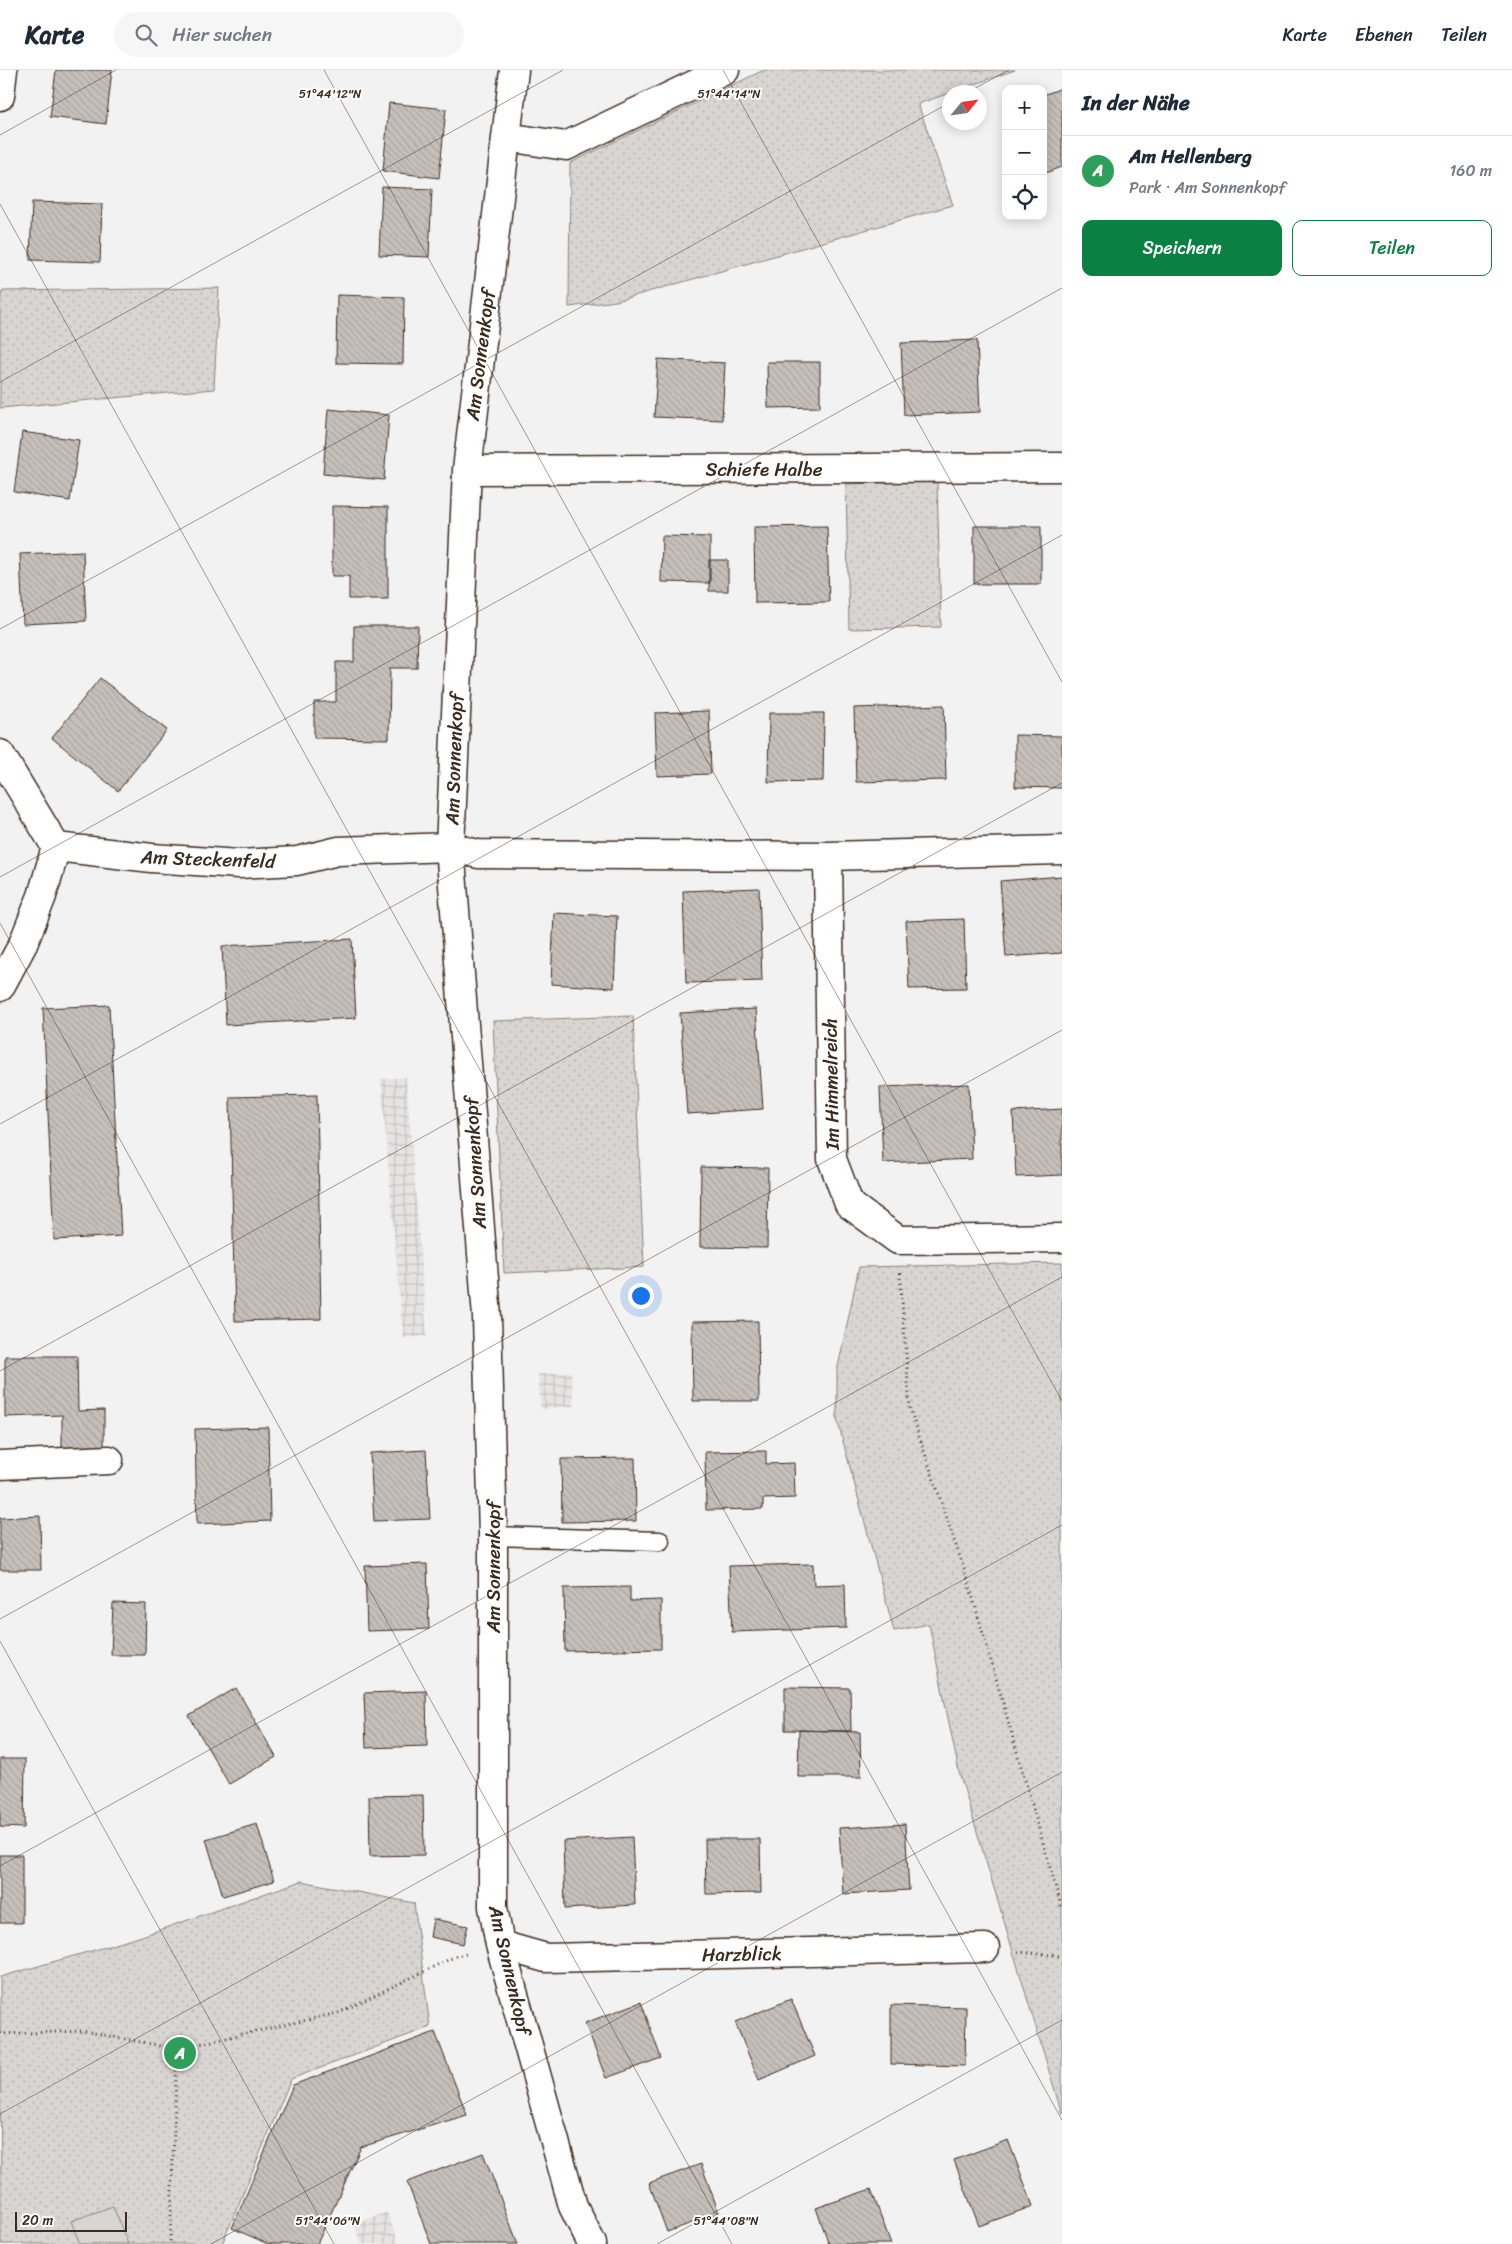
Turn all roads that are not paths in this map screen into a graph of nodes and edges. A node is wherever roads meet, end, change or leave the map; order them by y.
1 (3, 70) edge
2 (514, 70) edge
3 (724, 70) edge
4 (0, 96) edge
5 (506, 137) junction
6 (1062, 467) edge
7 (467, 470) junction
8 (0, 754) edge
9 (56, 847) junction
10 (450, 847) junction
11 (1062, 850) edge
12 (828, 856) junction
13 (0, 987) edge
14 (1062, 1238) edge
15 (110, 1460) dead end
16 (0, 1465) edge
17 (493, 1536) junction
18 (660, 1541) dead end
19 (500, 1945) junction
20 (985, 1948) road end
21 (592, 2244) edge

1 - 4 street
2 - 5 street, Am Sonnenkopf
3 - 5 street
5 - 7 street, Am Sonnenkopf
6 - 7 street, Schiefe Halbe
7 - 10 street, Am Sonnenkopf
8 - 9 street
9 - 10 street, Am Steckenfeld
9 - 13 street
10 - 12 street
10 - 17 street, Am Sonnenkopf
11 - 12 street
12 - 14 street, Im Himmelreich
15 - 16 street
17 - 18 lane
17 - 19 street, Am Sonnenkopf
19 - 20 street, Harzblick
19 - 21 street, Am Sonnenkopf

